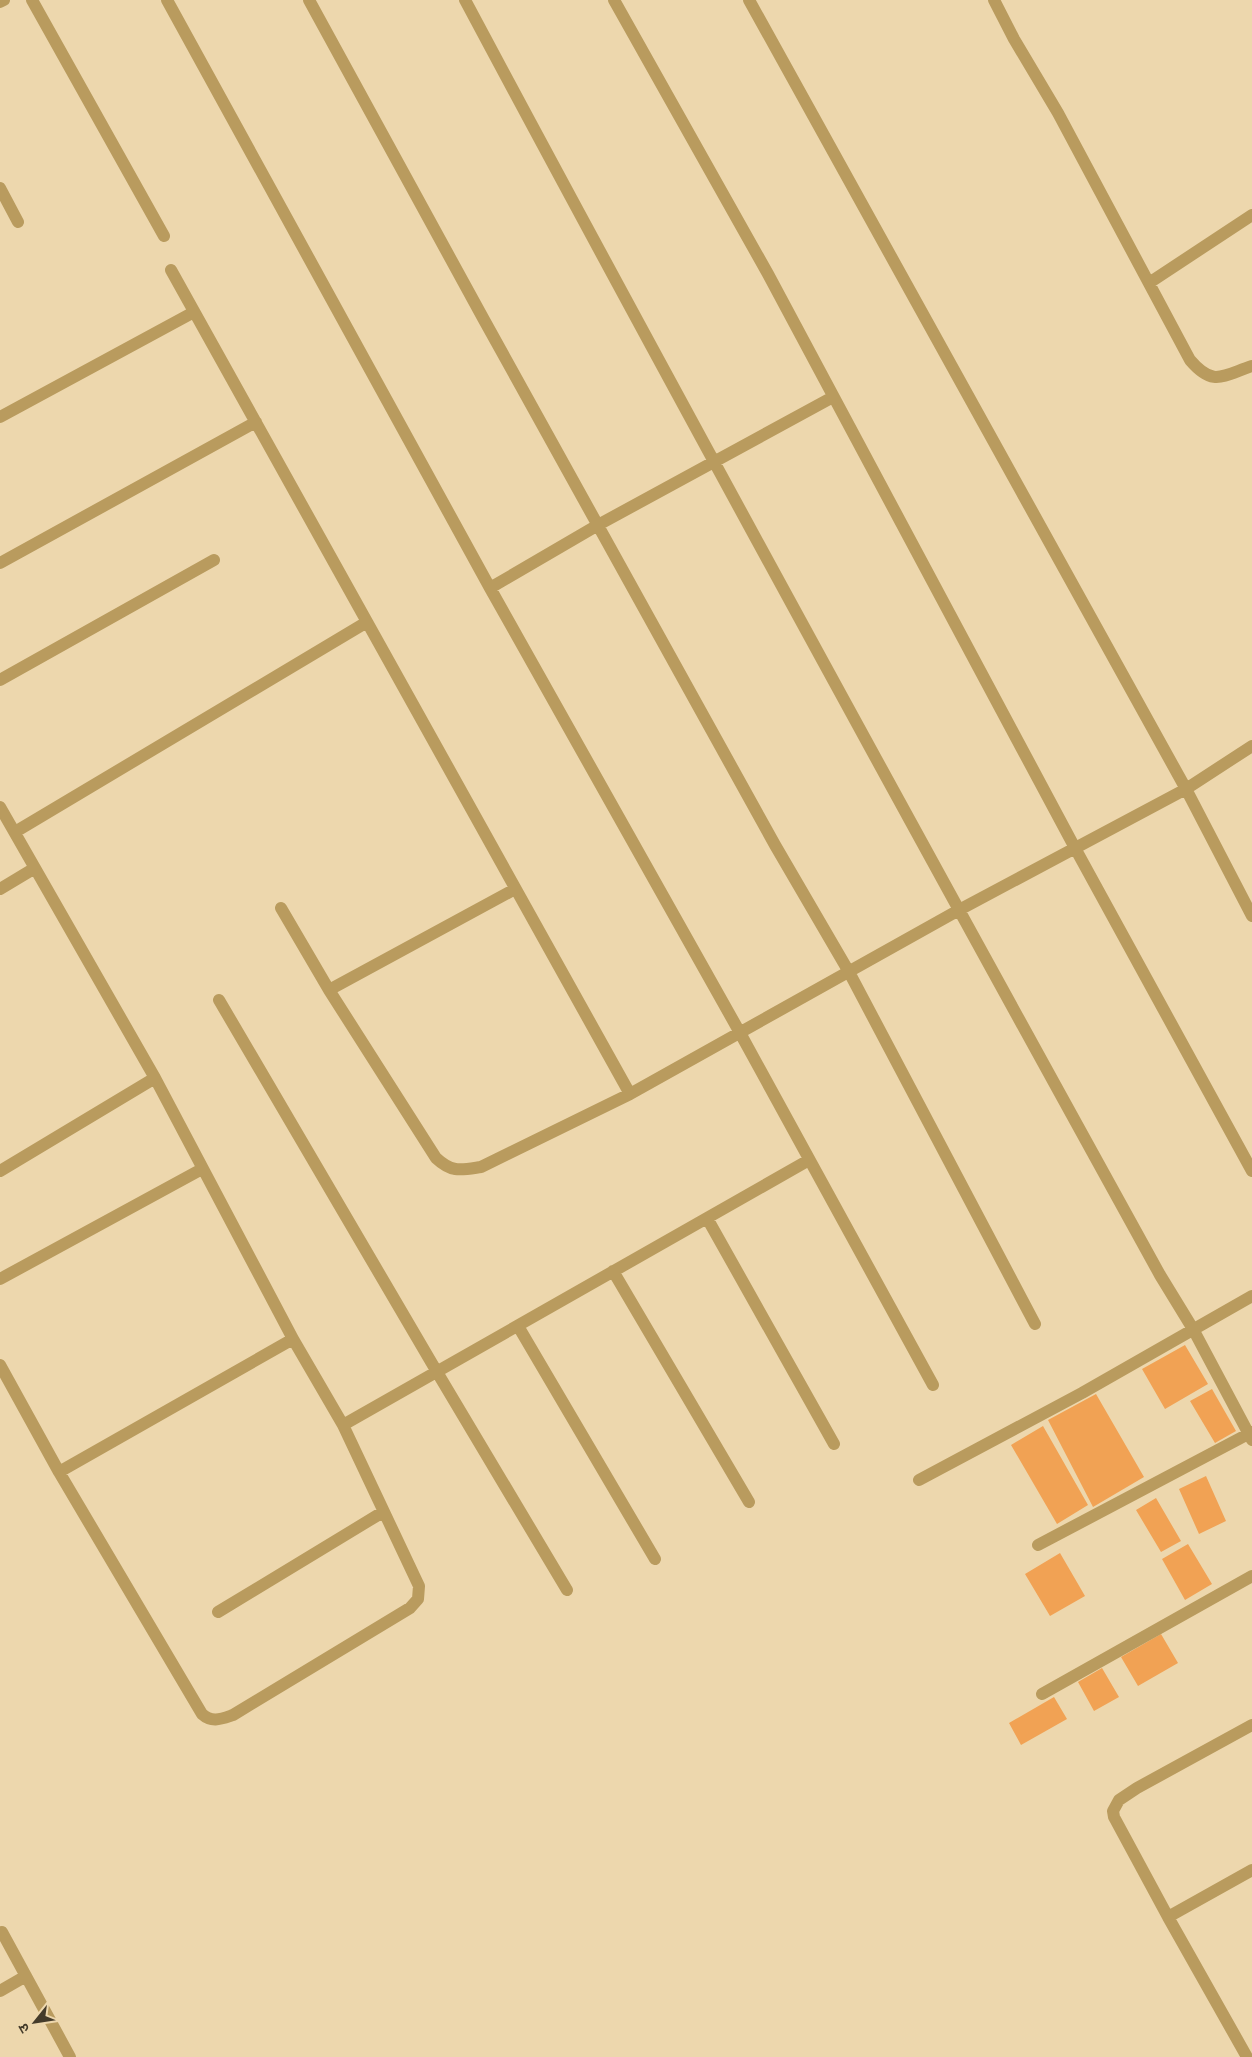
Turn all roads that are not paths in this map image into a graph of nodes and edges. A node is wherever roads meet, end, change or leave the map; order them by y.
1 (4, 0) edge
2 (32, 0) edge
3 (167, 0) edge
4 (309, 0) edge
5 (464, 0) edge
6 (614, 0) edge
7 (749, 0) edge
8 (994, 0) edge
9 (0, 2) edge
10 (0, 188) edge
11 (1252, 214) edge
12 (18, 222) dead end
13 (164, 236) dead end
14 (171, 270) dead end
15 (1149, 283) junction
16 (194, 312) junction
17 (1252, 366) edge
18 (833, 397) junction
19 (0, 417) edge
20 (256, 422) junction
21 (715, 462) junction
22 (598, 525) junction
23 (214, 560) dead end
24 (0, 563) edge
25 (490, 588) junction
26 (367, 622) junction
27 (0, 680) edge
28 (1252, 746) edge
29 (1186, 789) junction
30 (0, 807) edge
31 (14, 832) junction
32 (1075, 848) junction
33 (35, 868) junction
34 (0, 889) edge
35 (515, 889) junction
36 (281, 908) dead end
37 (959, 910) junction
38 (1252, 916) edge
39 (849, 972) junction
40 (329, 990) junction
41 (219, 1000) dead end
42 (739, 1031) junction
43 (155, 1078) junction
44 (630, 1094) junction
45 (810, 1160) junction
46 (202, 1169) junction
47 (0, 1171) edge
48 (1252, 1171) edge
49 (707, 1218) junction
50 (613, 1271) junction
51 (0, 1279) edge
52 (1252, 1296) edge
53 (1035, 1324) dead end
54 (518, 1326) junction
55 (1193, 1329) junction
56 (293, 1340) junction
57 (0, 1365) edge
58 (437, 1372) junction
59 (933, 1385) dead end
60 (343, 1425) junction
61 (1251, 1435) edge
62 (834, 1444) dead end
63 (60, 1472) junction
64 (919, 1480) dead end
65 (749, 1502) dead end
66 (383, 1512) junction
67 (1038, 1545) dead end
68 (655, 1559) dead end
69 (1252, 1576) edge
70 (567, 1590) dead end
71 (218, 1612) dead end
72 (1042, 1694) dead end
73 (1252, 1725) edge
74 (1252, 1870) edge
75 (1168, 1917) junction
76 (2, 1932) dead end
77 (26, 1976) junction
78 (0, 1991) edge
79 (70, 2057) edge
80 (1248, 2057) edge

1 - 9 street
2 - 13 street
3 - 25 street
4 - 22 street
5 - 21 street
6 - 18 street
7 - 29 street
8 - 15 street
10 - 12 street
11 - 15 street
14 - 16 street
15 - 17 street
16 - 19 street
16 - 20 street
18 - 21 street
18 - 32 street
20 - 24 street
20 - 26 street
21 - 22 street
21 - 37 street
22 - 25 street
22 - 39 street
23 - 27 street
25 - 42 street
26 - 31 street
26 - 35 street
28 - 29 street
29 - 32 street
29 - 38 street
30 - 31 street
31 - 33 street
32 - 37 street
32 - 48 street
33 - 34 street
33 - 43 street
35 - 40 street
35 - 44 street
36 - 40 street
37 - 39 street
37 - 55 street
39 - 42 street
39 - 53 street
40 - 44 street
41 - 58 street
42 - 44 street
42 - 45 street
43 - 46 street
43 - 47 street
45 - 49 street
45 - 59 street
46 - 51 street
46 - 56 street
49 - 50 street
49 - 62 street
50 - 54 street
50 - 65 street
52 - 55 street
54 - 58 street
54 - 68 street
55 - 61 street
55 - 64 street
56 - 60 street
56 - 63 street
57 - 63 street
58 - 60 street
58 - 70 street
60 - 66 street
61 - 67 street
63 - 66 street
66 - 71 street
69 - 72 street
73 - 75 street
74 - 75 street
75 - 80 street
76 - 77 street
77 - 78 street
77 - 79 street

